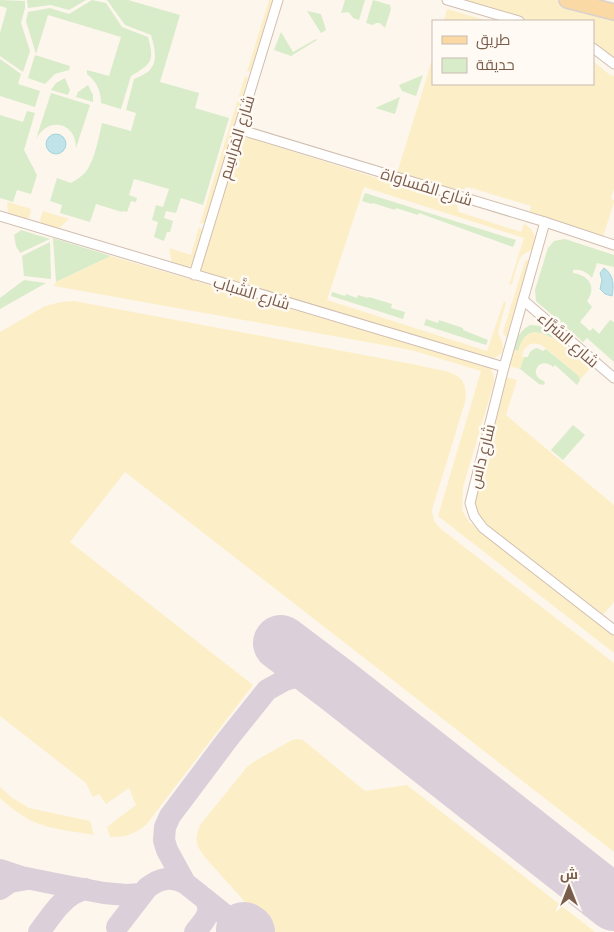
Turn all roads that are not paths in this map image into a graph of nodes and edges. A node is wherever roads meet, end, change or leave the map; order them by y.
1 (278, 0) edge
2 (447, 0) edge
3 (567, 0) edge
4 (614, 12) edge
5 (516, 20) edge
6 (594, 49) edge
7 (614, 64) edge
8 (238, 129) junction
9 (0, 216) edge
10 (545, 222) junction
11 (614, 245) edge
12 (194, 274) junction
13 (523, 300) junction
14 (504, 368) junction
15 (614, 378) edge
16 (614, 630) edge

1 - 8 street, شارع المَراسِم
2 - 5 street
3 - 4 main road
6 - 7 street
8 - 10 street, شارع المُساواة
8 - 12 street, شارع المَراسِم
9 - 12 street, شارع الشَّباب
10 - 11 street, شارع المُساواة
10 - 13 street, شارع داس
12 - 14 street, شارع الشَّباب
13 - 14 street, شارع داس
13 - 15 street, شارع السَّرَّاء
14 - 16 street, شارع داس

